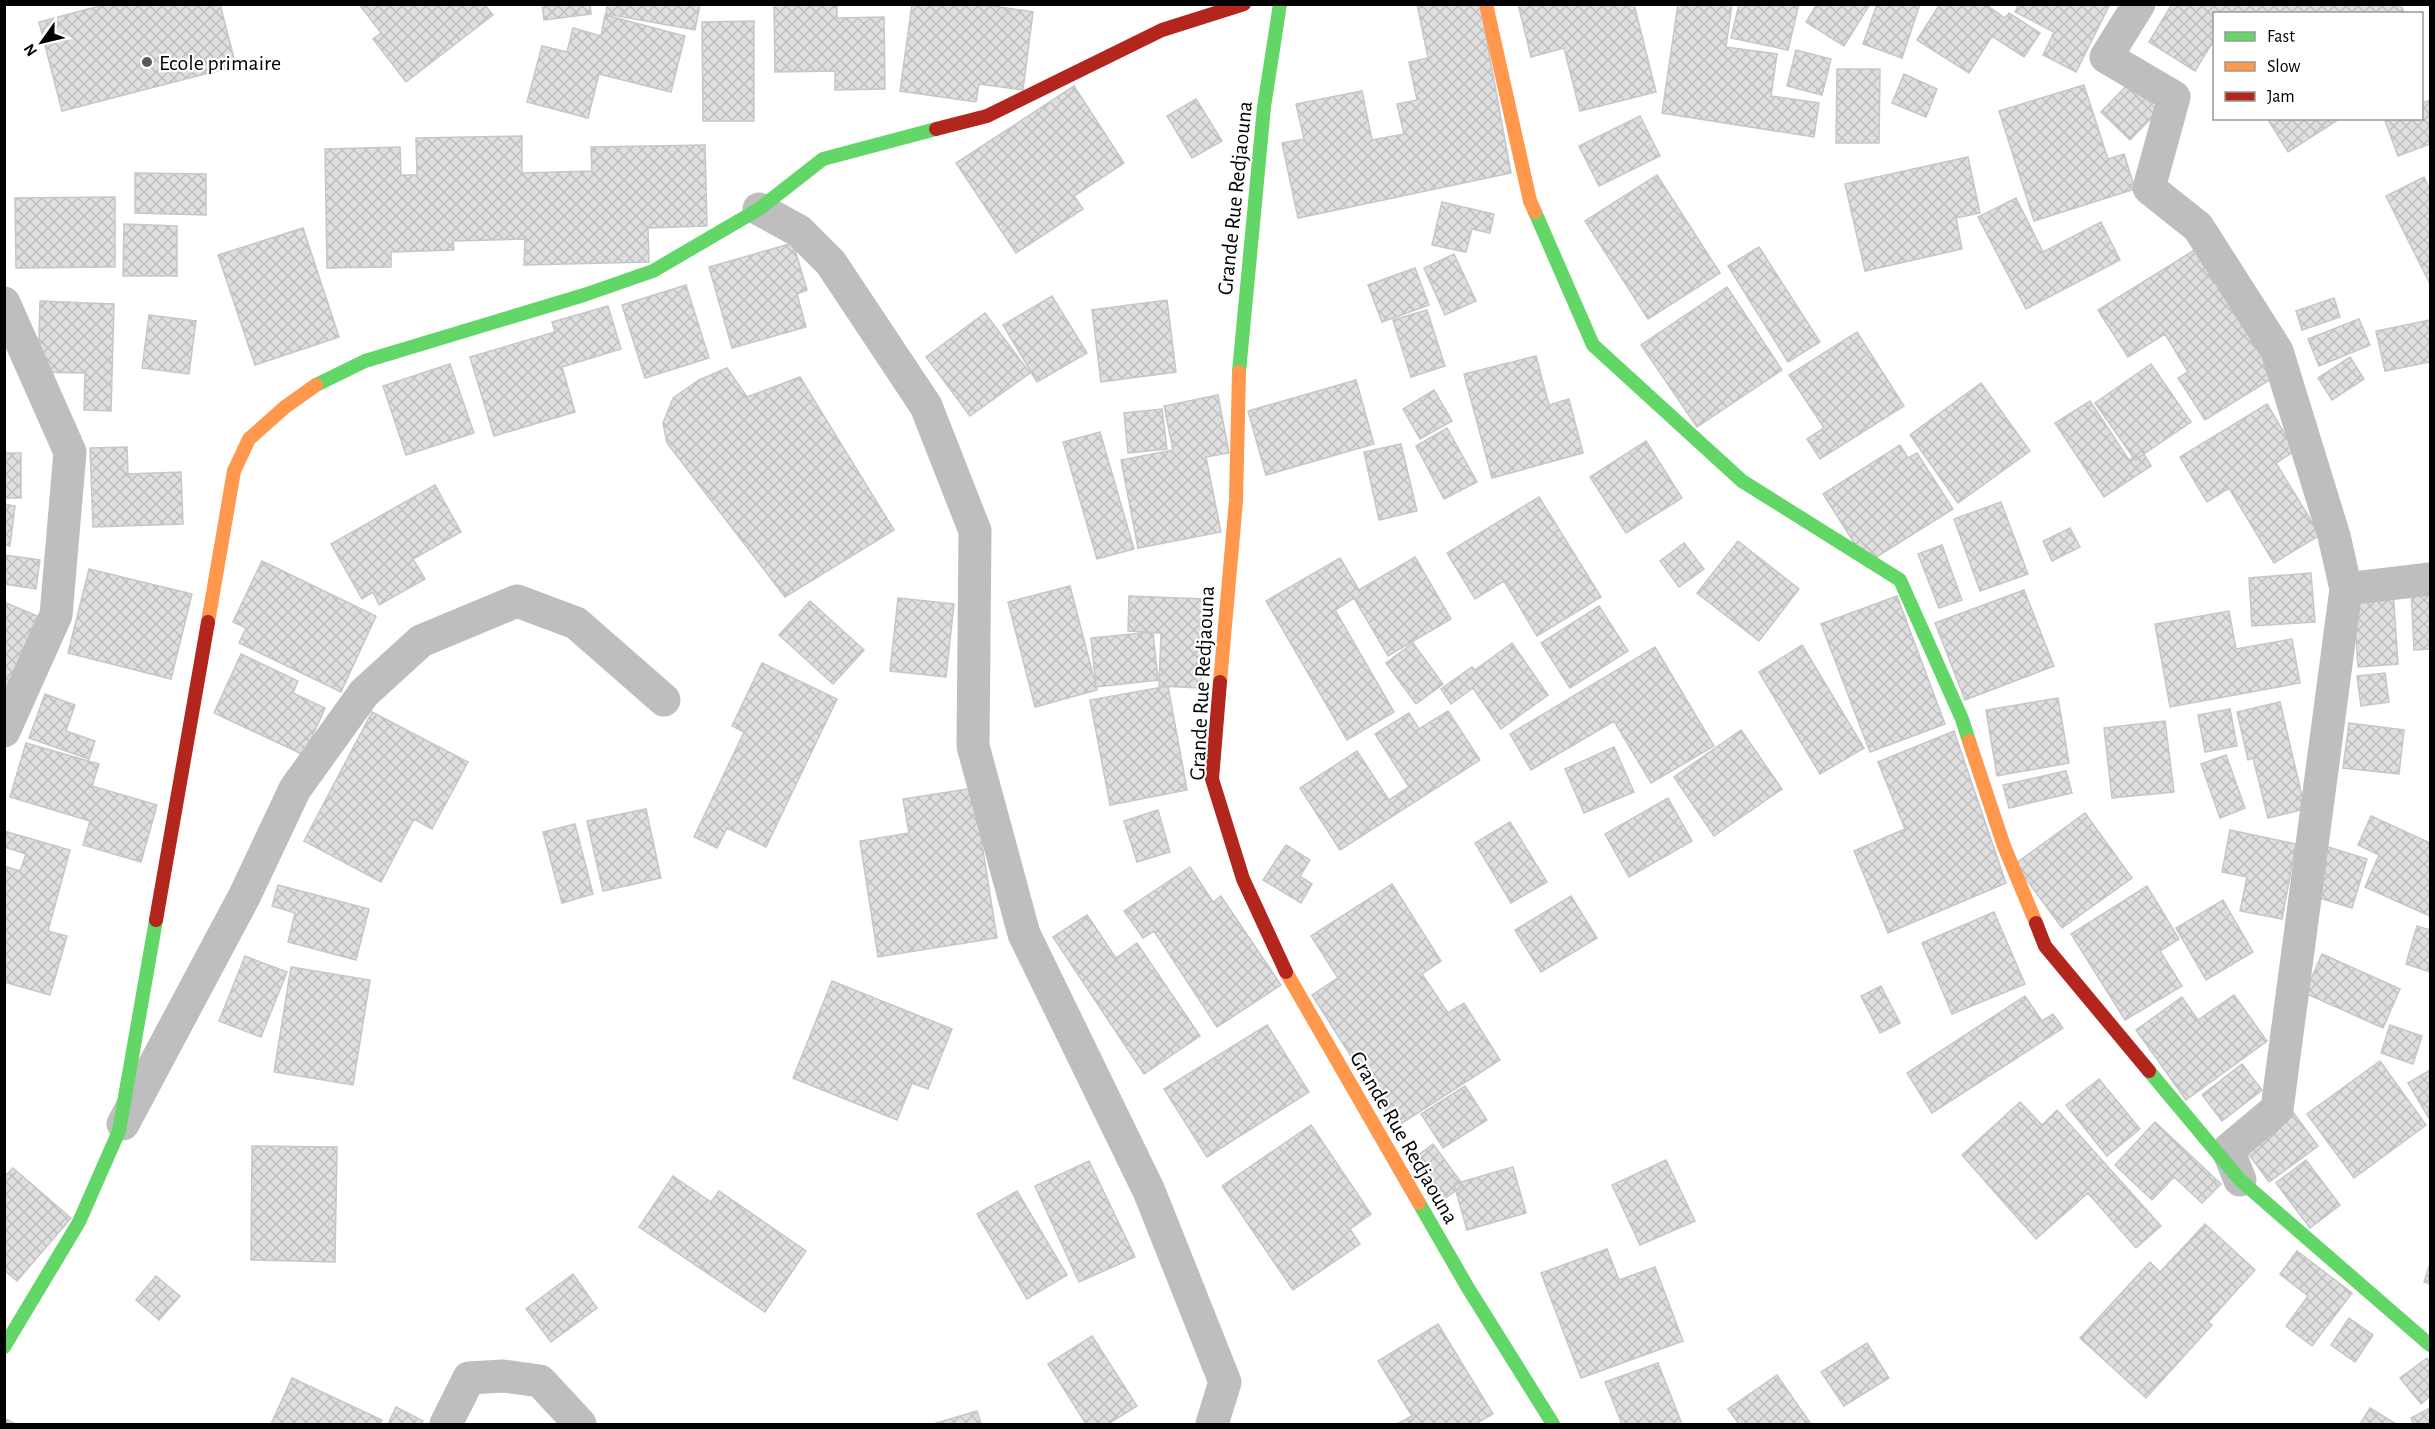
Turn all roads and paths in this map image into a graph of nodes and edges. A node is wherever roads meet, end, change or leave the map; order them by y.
1 (1244, 4) edge
2 (1280, 4) edge
3 (1486, 4) edge
4 (2139, 4) edge
5 (759, 209) junction
6 (4, 303) edge
7 (2430, 579) edge
8 (2346, 589) junction
9 (664, 700) dead end
10 (4, 731) edge
11 (119, 1131) junction
12 (2240, 1180) junction
13 (2430, 1345) edge
14 (4, 1347) edge
15 (446, 1425) edge
16 (580, 1425) edge
17 (1212, 1425) edge
18 (1553, 1425) edge

1 - 5 street
2 - 18 street, Grande Rue Redjaouna
3 - 12 street
4 - 8 street
5 - 11 street
5 - 17 street
6 - 10 street
7 - 8 street
8 - 12 street
9 - 11 street
11 - 14 street
12 - 13 street
15 - 16 street

